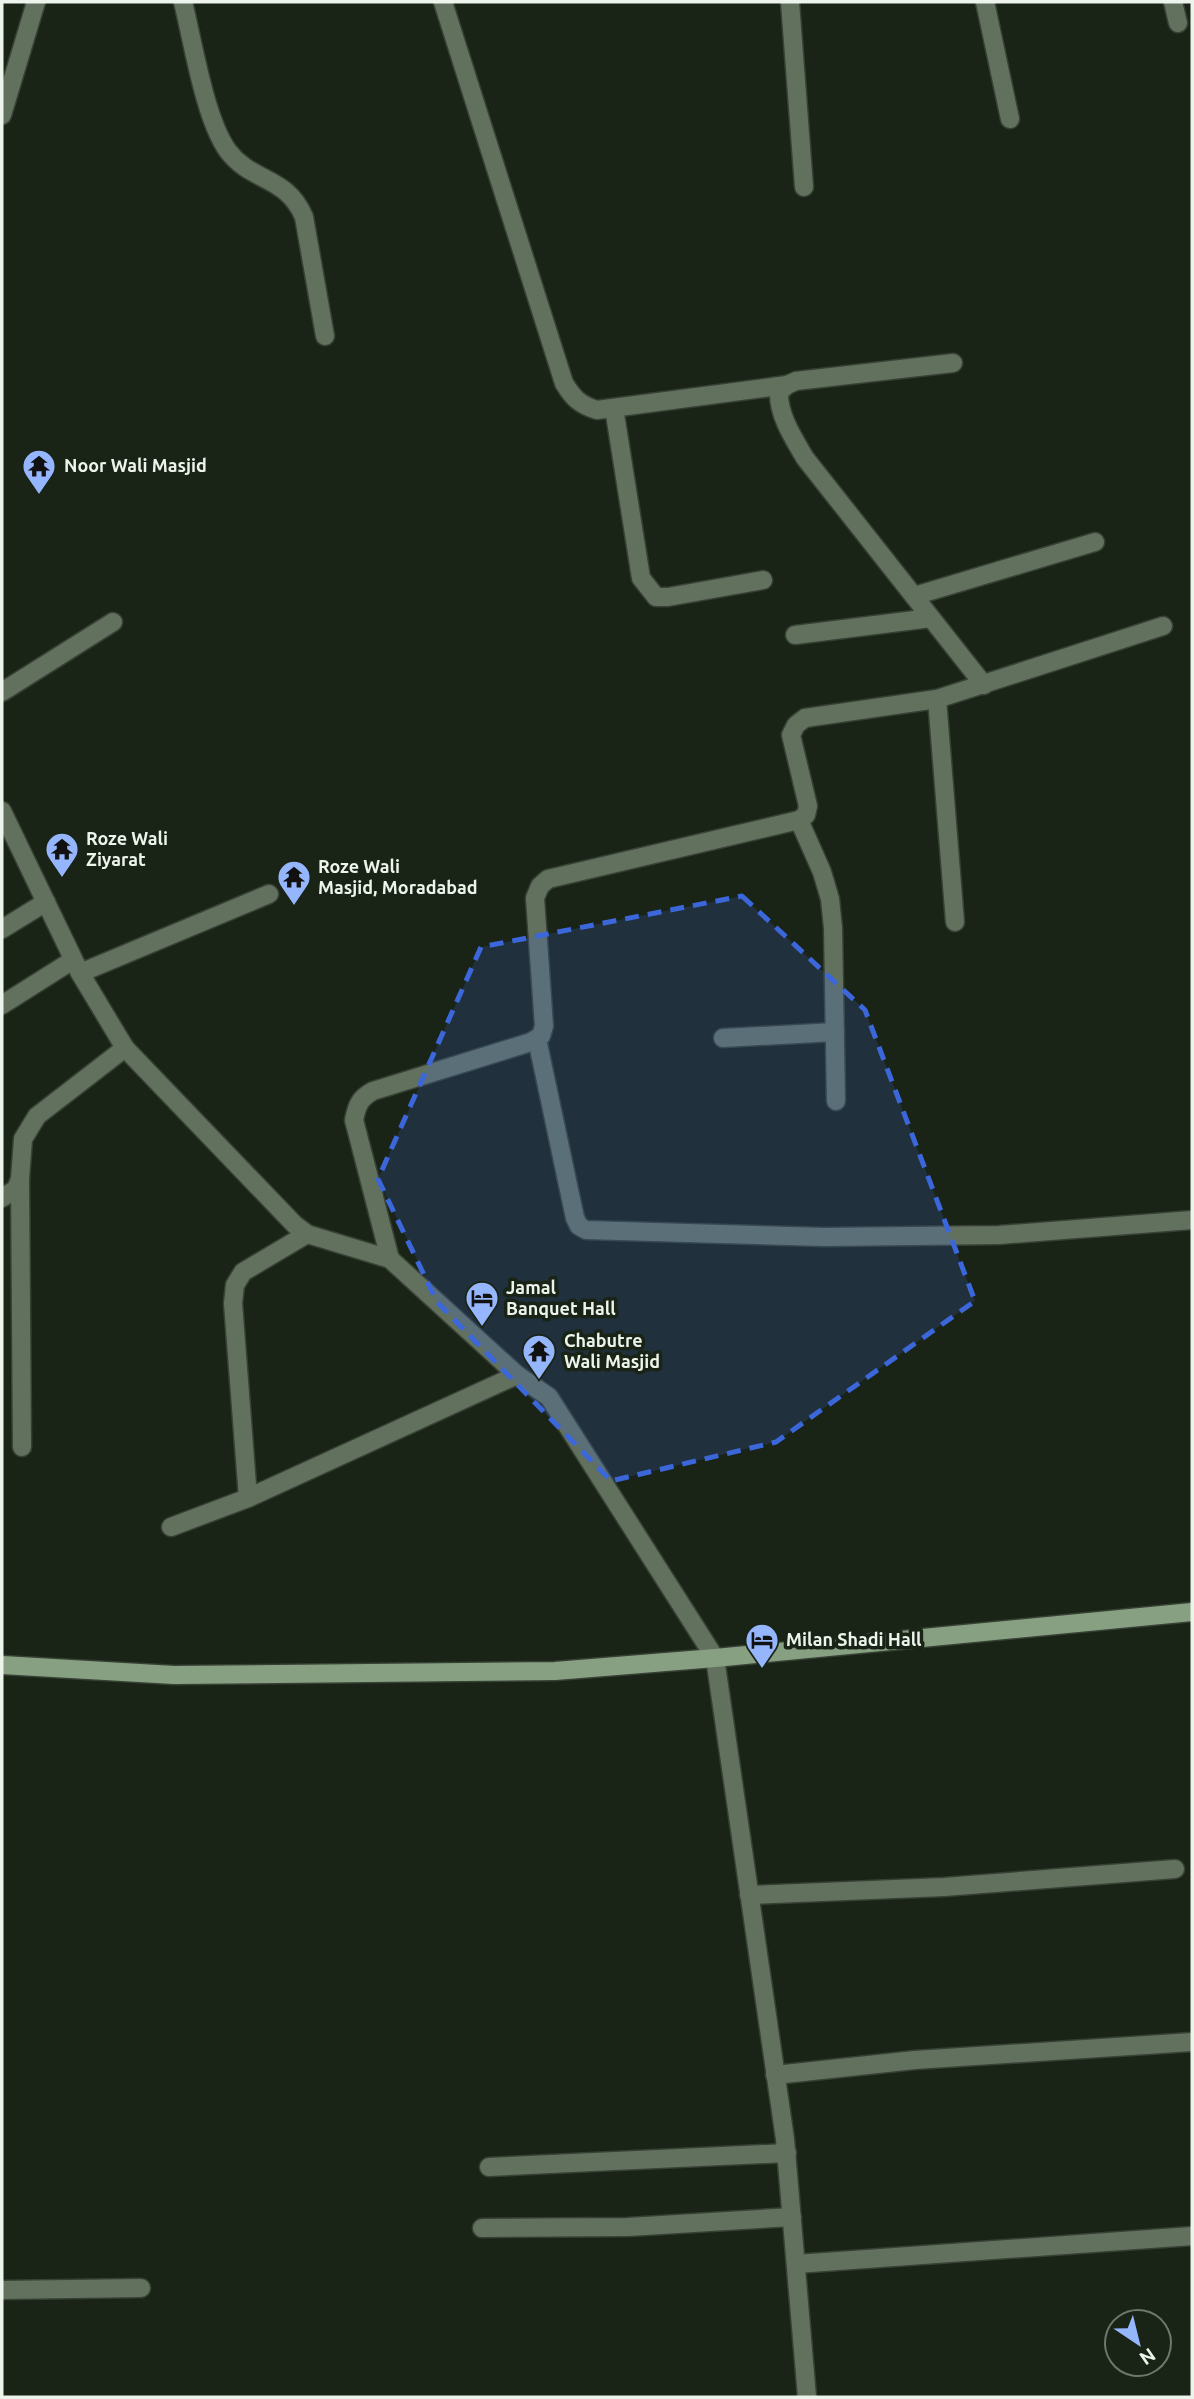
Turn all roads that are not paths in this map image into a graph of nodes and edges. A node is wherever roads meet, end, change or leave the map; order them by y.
1 (36, 2) edge
2 (183, 2) edge
3 (443, 2) edge
4 (790, 2) edge
5 (985, 2) edge
6 (1173, 2) edge
7 (1178, 23) dead end
8 (2, 115) edge
9 (1010, 118) dead end
10 (804, 187) dead end
11 (325, 336) dead end
12 (953, 363) dead end
13 (787, 385) junction
14 (614, 408) junction
15 (1095, 542) dead end
16 (763, 580) dead end
17 (914, 596) junction
18 (931, 618) junction
19 (113, 622) dead end
20 (1163, 625) dead end
21 (795, 635) dead end
22 (984, 685) junction
23 (2, 692) edge
24 (937, 699) junction
25 (2, 811) edge
26 (799, 820) junction
27 (269, 894) dead end
28 (46, 902) junction
29 (955, 922) dead end
30 (2, 929) edge
31 (77, 966) junction
32 (2, 1005) edge
33 (835, 1032) junction
34 (723, 1038) dead end
35 (537, 1039) junction
36 (125, 1048) junction
37 (836, 1101) dead end
38 (20, 1178) junction
39 (2, 1198) edge
40 (1192, 1220) edge
41 (307, 1234) junction
42 (390, 1259) junction
43 (517, 1375) junction
44 (22, 1447) dead end
45 (248, 1498) junction
46 (171, 1527) dead end
47 (1192, 1612) edge
48 (715, 1658) junction
49 (2, 1665) edge
50 (1175, 1869) dead end
51 (748, 1895) junction
52 (1192, 2042) edge
53 (775, 2075) junction
54 (787, 2153) junction
55 (489, 2167) dead end
56 (792, 2217) junction
57 (482, 2228) dead end
58 (1192, 2236) edge
59 (796, 2264) junction
60 (141, 2288) dead end
61 (2, 2290) edge
62 (807, 2397) edge

1 - 8 street
2 - 11 street
3 - 14 street
4 - 10 street
5 - 9 street
6 - 7 street
12 - 13 street
13 - 14 street
13 - 17 street
14 - 16 street
15 - 17 street
17 - 18 street
18 - 21 street
18 - 22 street
19 - 23 street
20 - 22 street
22 - 24 street
24 - 26 street
24 - 29 street
25 - 28 street
26 - 33 street
26 - 35 street
27 - 31 street
28 - 30 street
28 - 31 street
31 - 32 street
31 - 36 street
33 - 34 street
33 - 37 street
35 - 40 street
35 - 42 street
36 - 38 street
36 - 41 street
38 - 39 street
38 - 44 street
41 - 42 street
41 - 45 street
42 - 43 street
43 - 45 street
43 - 48 street
45 - 46 street
47 - 48 street
48 - 49 street
48 - 51 street
50 - 51 street
51 - 53 street
52 - 53 street
53 - 54 street
54 - 55 street
54 - 56 street
56 - 57 street
56 - 59 street
58 - 59 street
59 - 62 street
60 - 61 street

